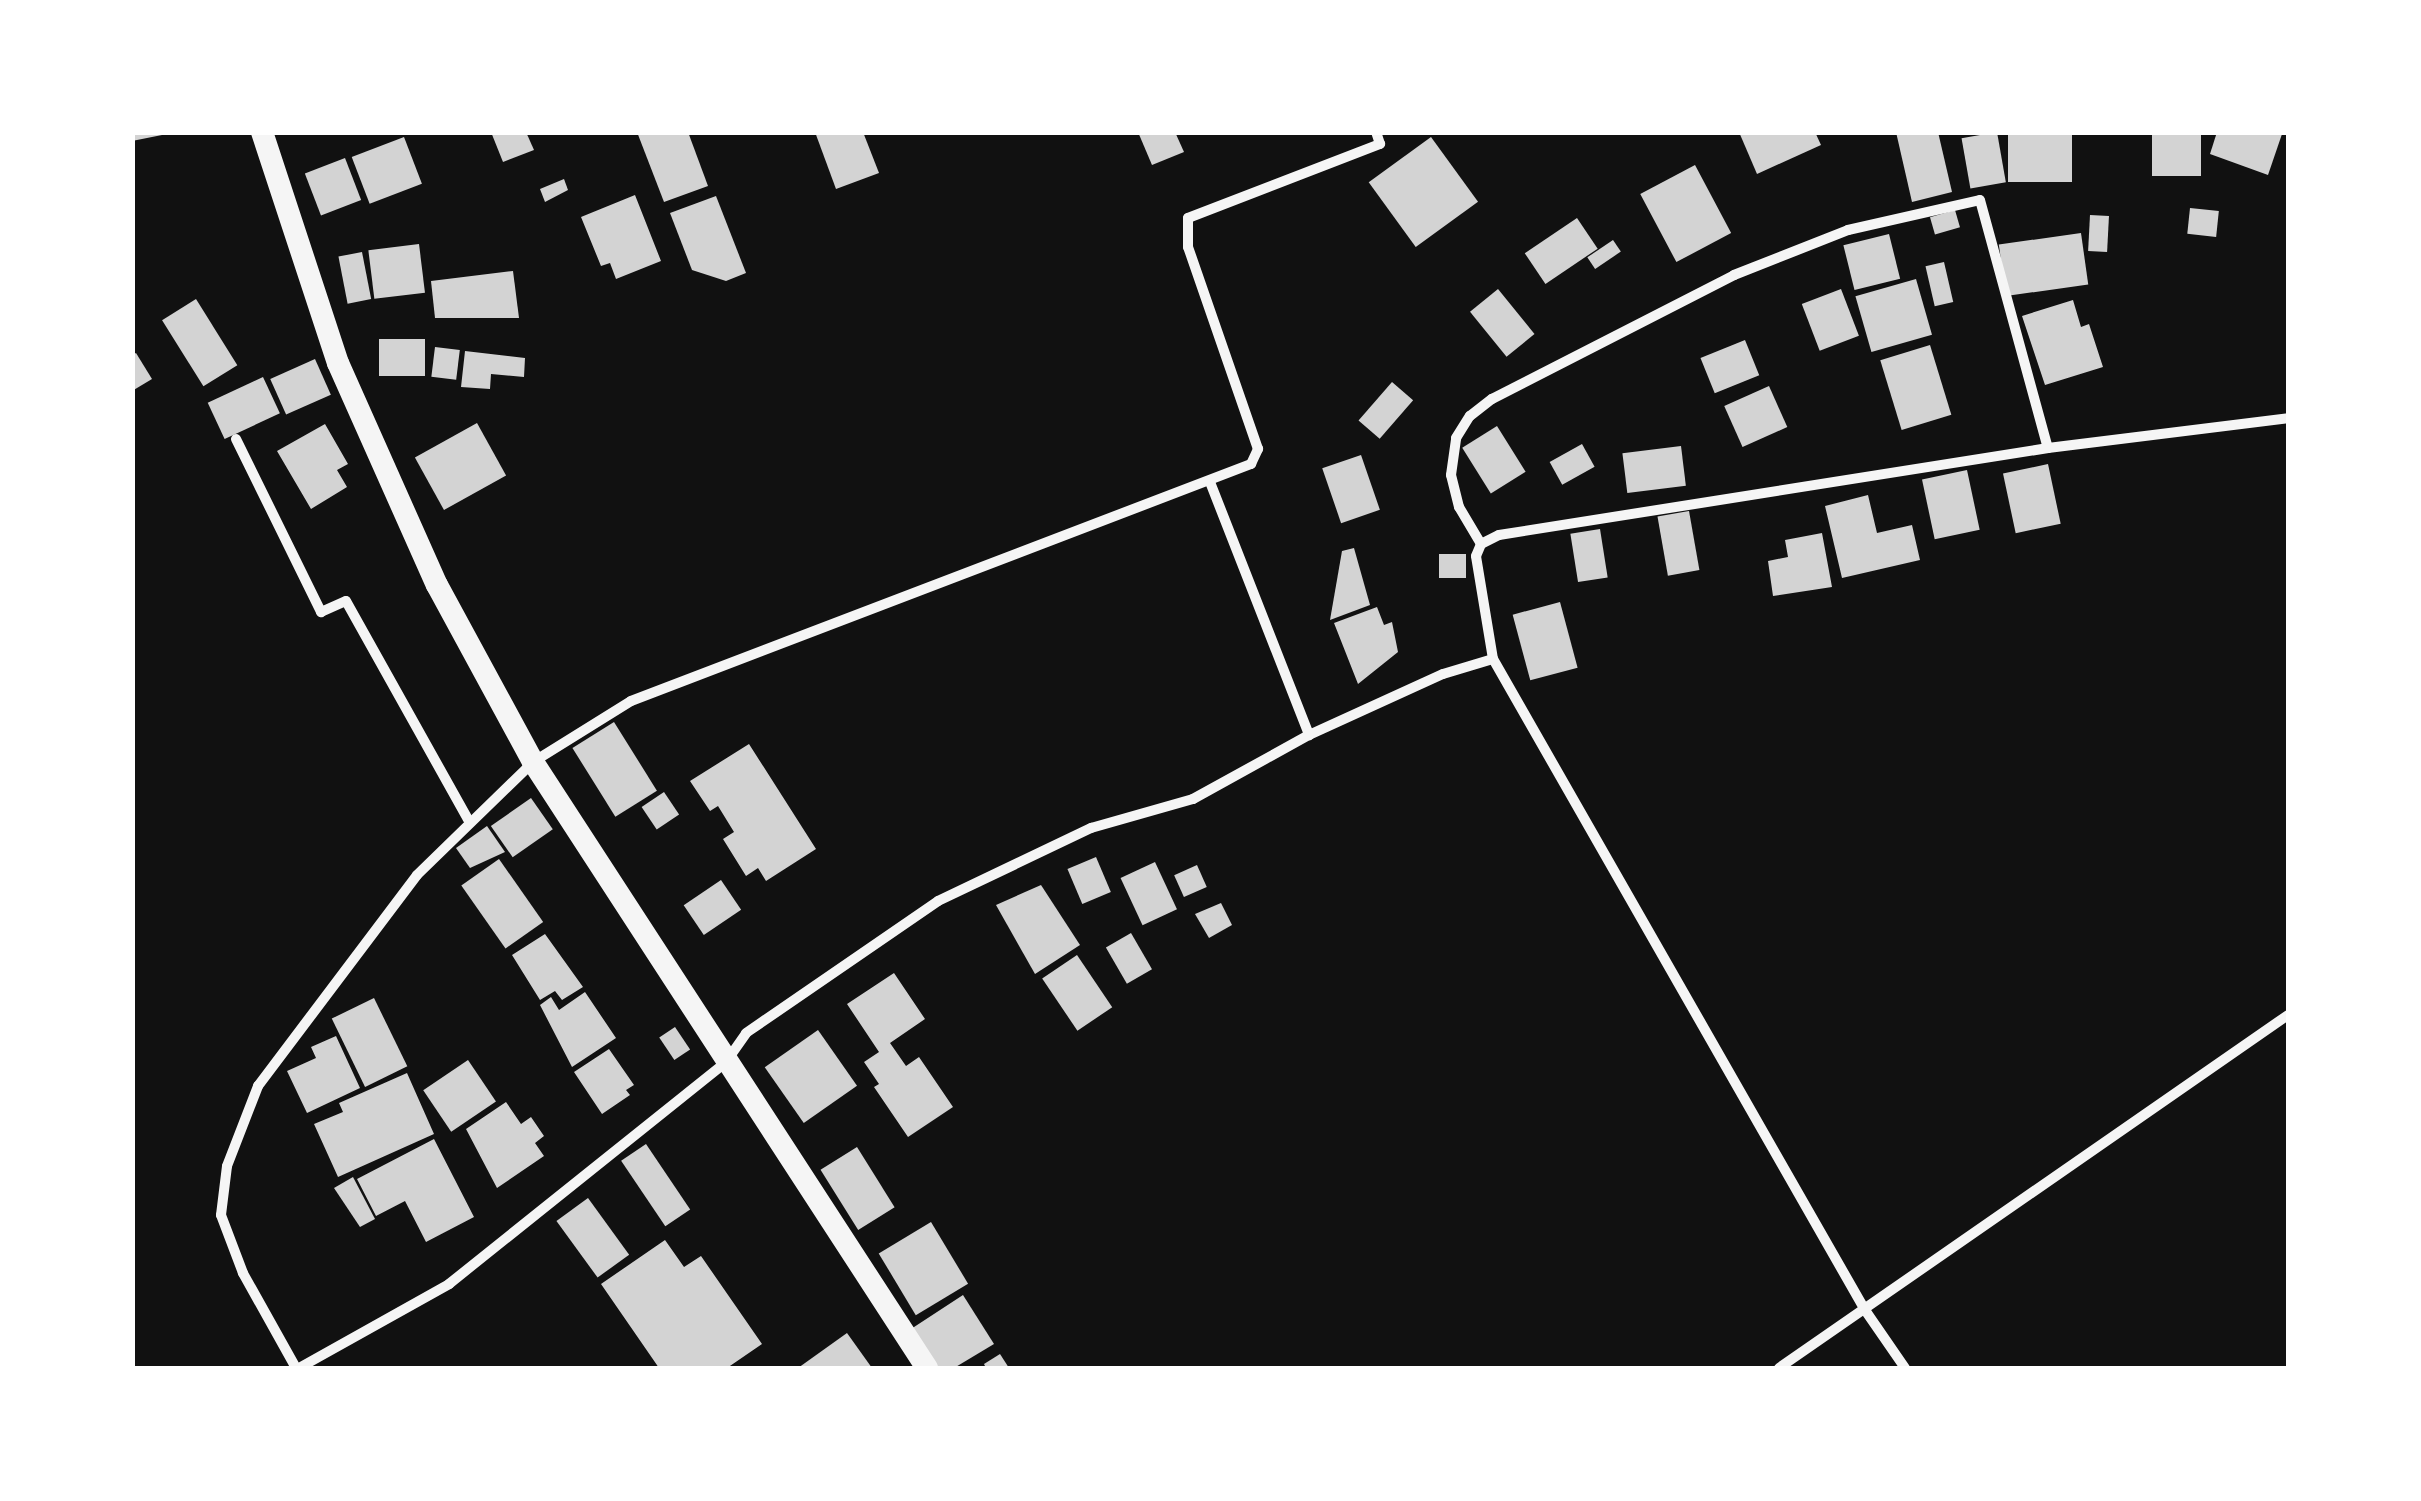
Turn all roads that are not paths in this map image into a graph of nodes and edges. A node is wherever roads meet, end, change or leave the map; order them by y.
1 (262, 132) edge
2 (1376, 132) edge
3 (2288, 418) edge
4 (236, 440) dead end
5 (2048, 448) junction
6 (1210, 482) junction
7 (1481, 544) junction
8 (1494, 659) junction
9 (1309, 735) junction
10 (533, 762) junction
11 (468, 819) junction
12 (2288, 1015) edge
13 (726, 1062) junction
14 (1865, 1310) junction
15 (298, 1368) edge
16 (927, 1368) edge
17 (1779, 1368) edge
18 (1904, 1368) edge

1 - 10 main road
2 - 6 street
3 - 5 street
4 - 11 street
5 - 7 street
5 - 7 street
6 - 9 street
6 - 10 street
7 - 8 street
8 - 9 street
8 - 14 street
9 - 13 street
10 - 11 street
10 - 13 main road
11 - 15 street
12 - 14 street
13 - 15 street
13 - 16 main road
14 - 17 street
14 - 18 street

